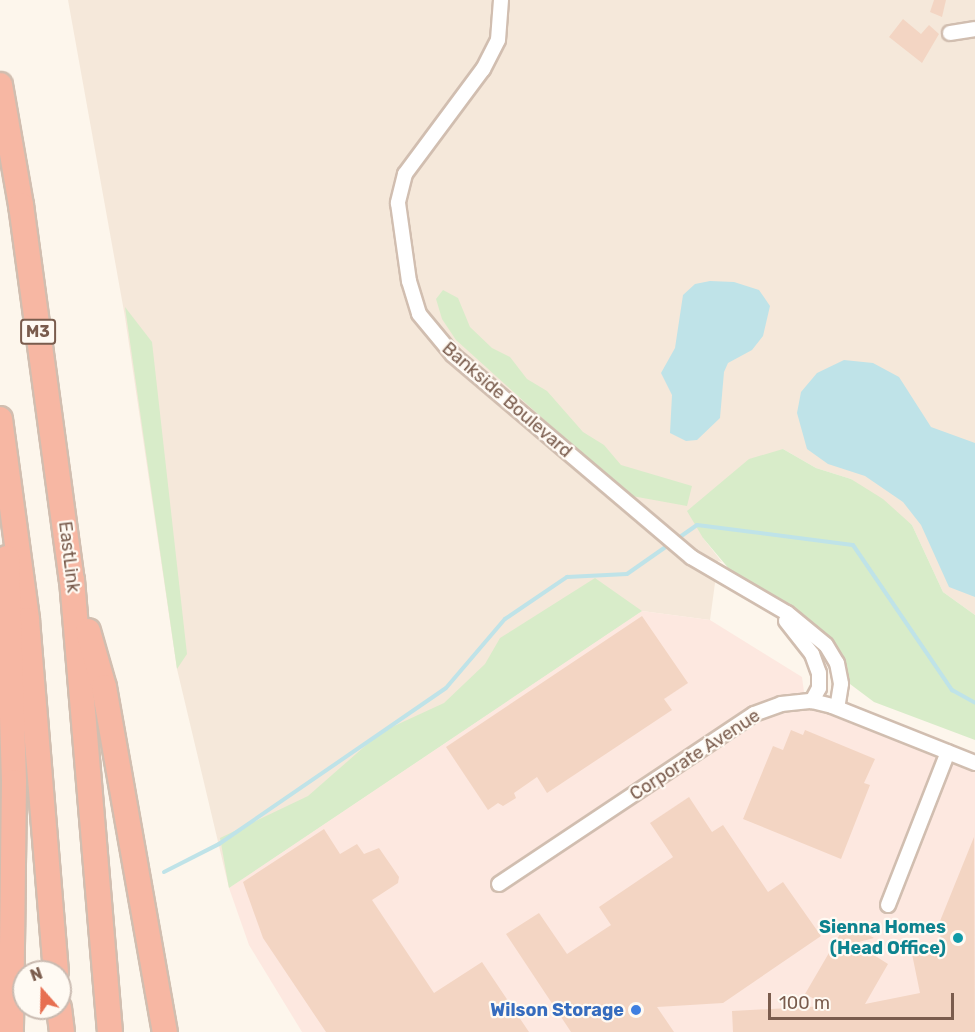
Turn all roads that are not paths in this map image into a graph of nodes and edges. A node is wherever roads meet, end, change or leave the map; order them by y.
1 (501, 0) edge
2 (975, 29) edge
3 (950, 33) dead end
4 (0, 84) edge
5 (0, 419) edge
6 (10, 502) junction
7 (72, 580) junction
8 (765, 601) junction
9 (812, 701) junction
10 (837, 708) junction
11 (948, 752) junction
12 (975, 763) edge
13 (499, 884) dead end
14 (888, 904) dead end
15 (55, 960) edge
16 (11, 1032) edge
17 (110, 1032) edge
18 (165, 1032) edge

1 - 8 street, Bankside Boulevard
2 - 3 street
4 - 7 highway, EastLink / M3
5 - 6 highway
6 - 15 highway
6 - 16 highway
7 - 17 highway, EastLink / M3
7 - 18 highway
8 - 9 street, Bankside Boulevard
8 - 10 street, Bankside Boulevard
9 - 10 street, Corporate Avenue
9 - 13 street, Corporate Avenue
10 - 11 street, Corporate Avenue
11 - 12 street, Corporate Avenue
11 - 14 street

